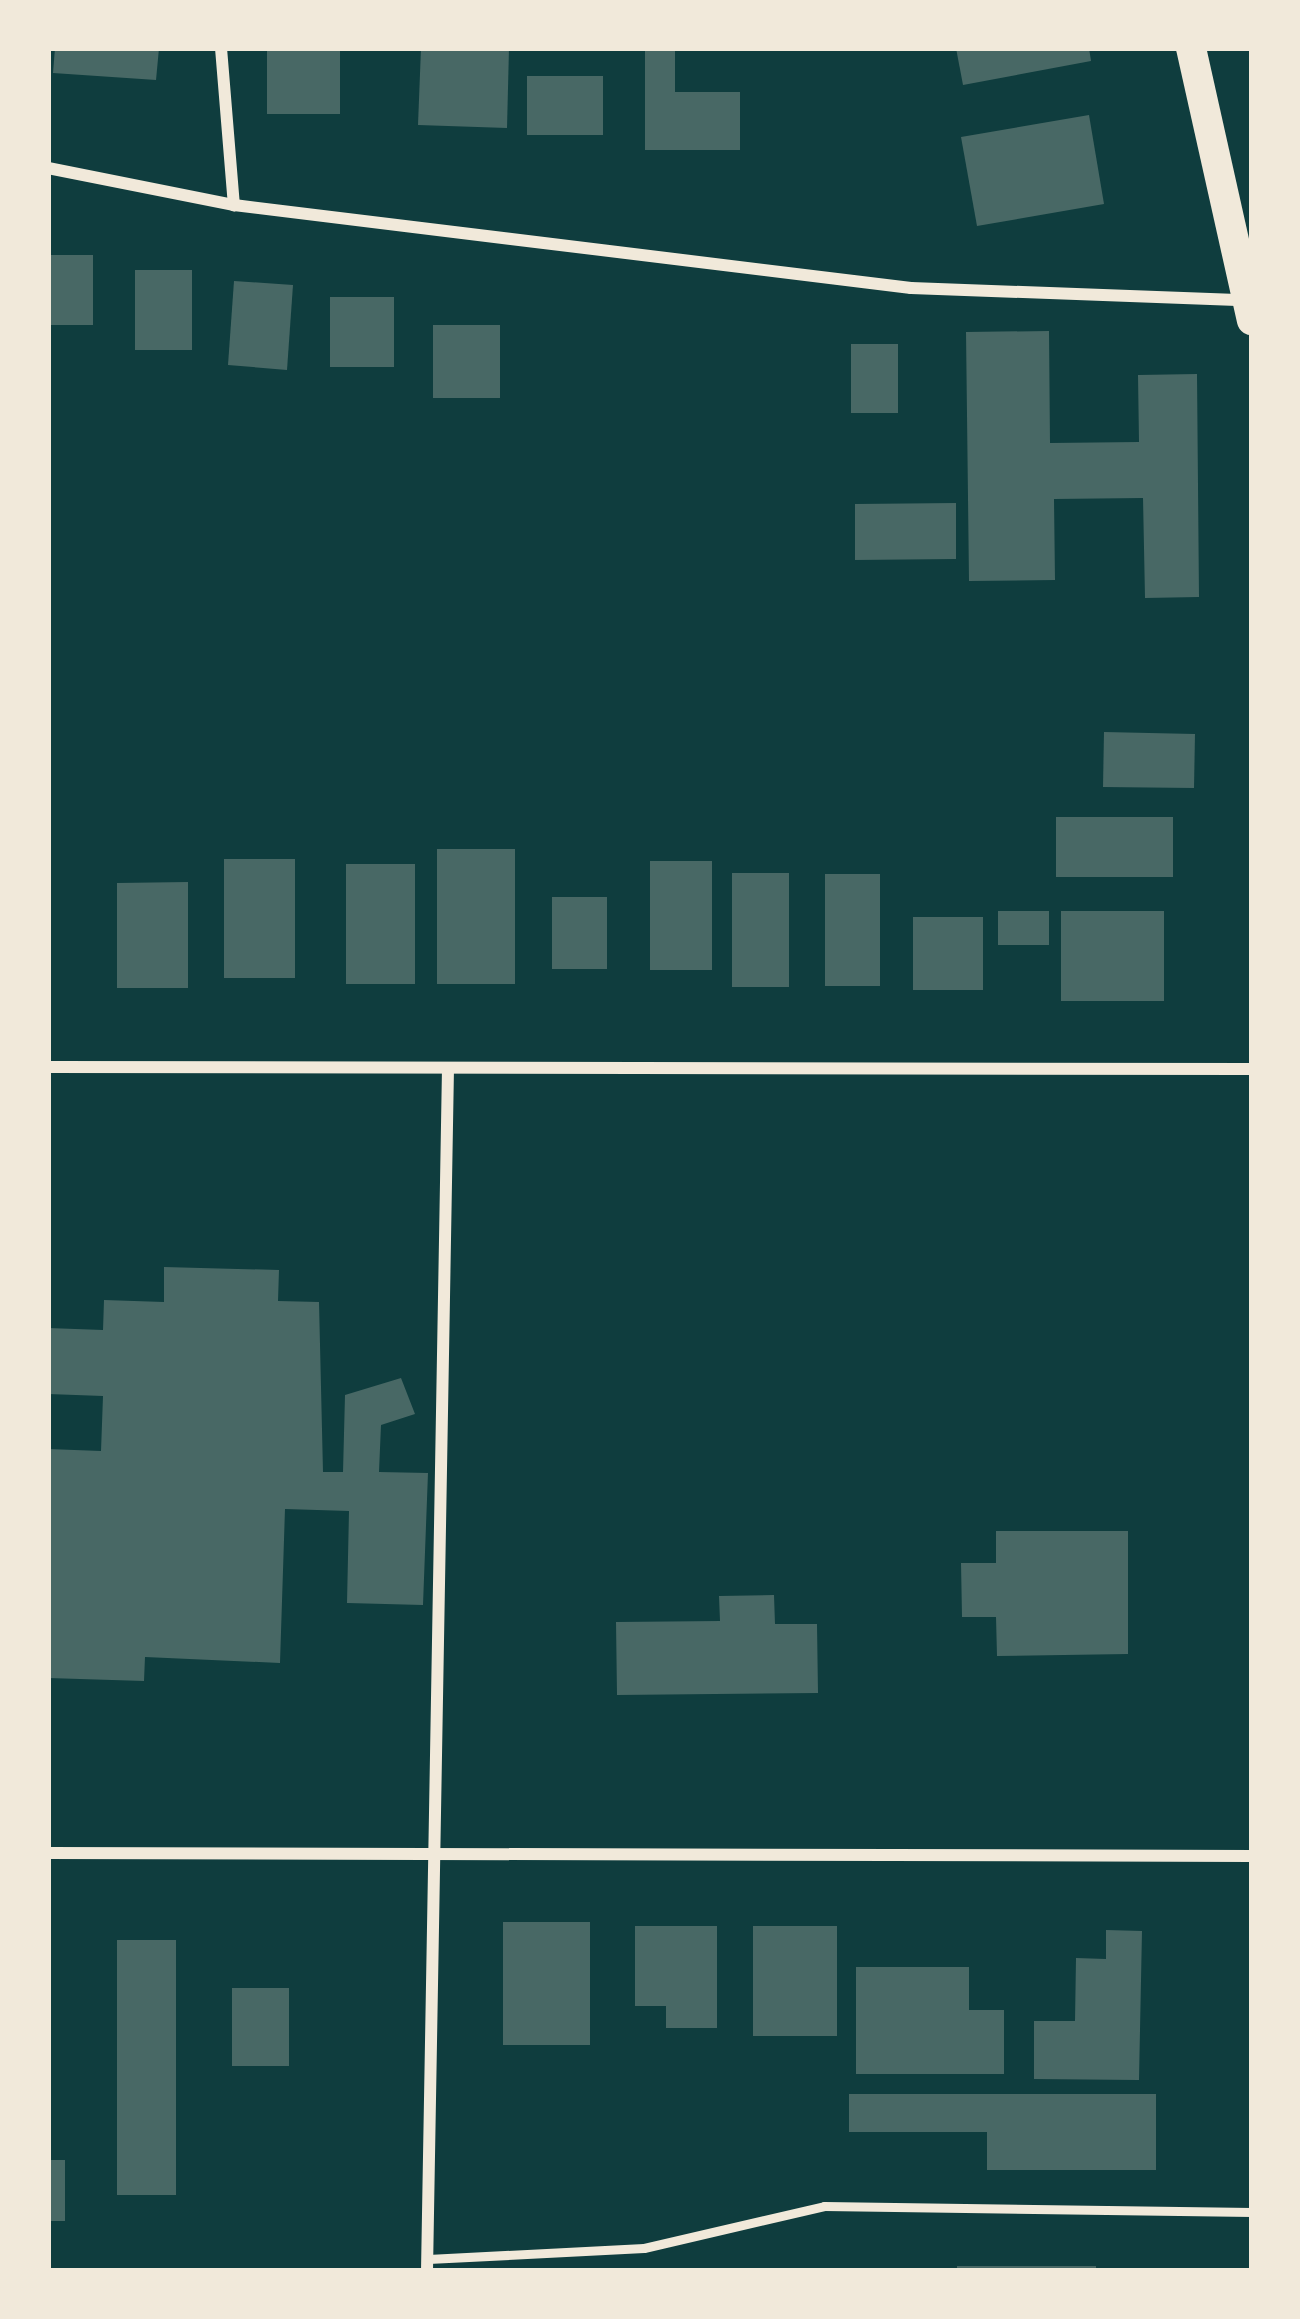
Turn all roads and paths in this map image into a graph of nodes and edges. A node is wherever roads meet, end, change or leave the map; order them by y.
1 (221, 48) edge
2 (1191, 48) edge
3 (48, 168) edge
4 (234, 205) junction
5 (1250, 310) edge
6 (48, 1067) edge
7 (1252, 1069) edge
8 (448, 1070) junction
9 (48, 1853) edge
10 (427, 1855) junction
11 (1252, 1856) edge
12 (1252, 2212) edge
13 (428, 2265) edge

1 - 4 street
2 - 5 main road
3 - 4 street
4 - 5 street
6 - 8 street
7 - 8 street
8 - 10 street
9 - 10 street
10 - 11 street
10 - 13 street
12 - 13 lane

